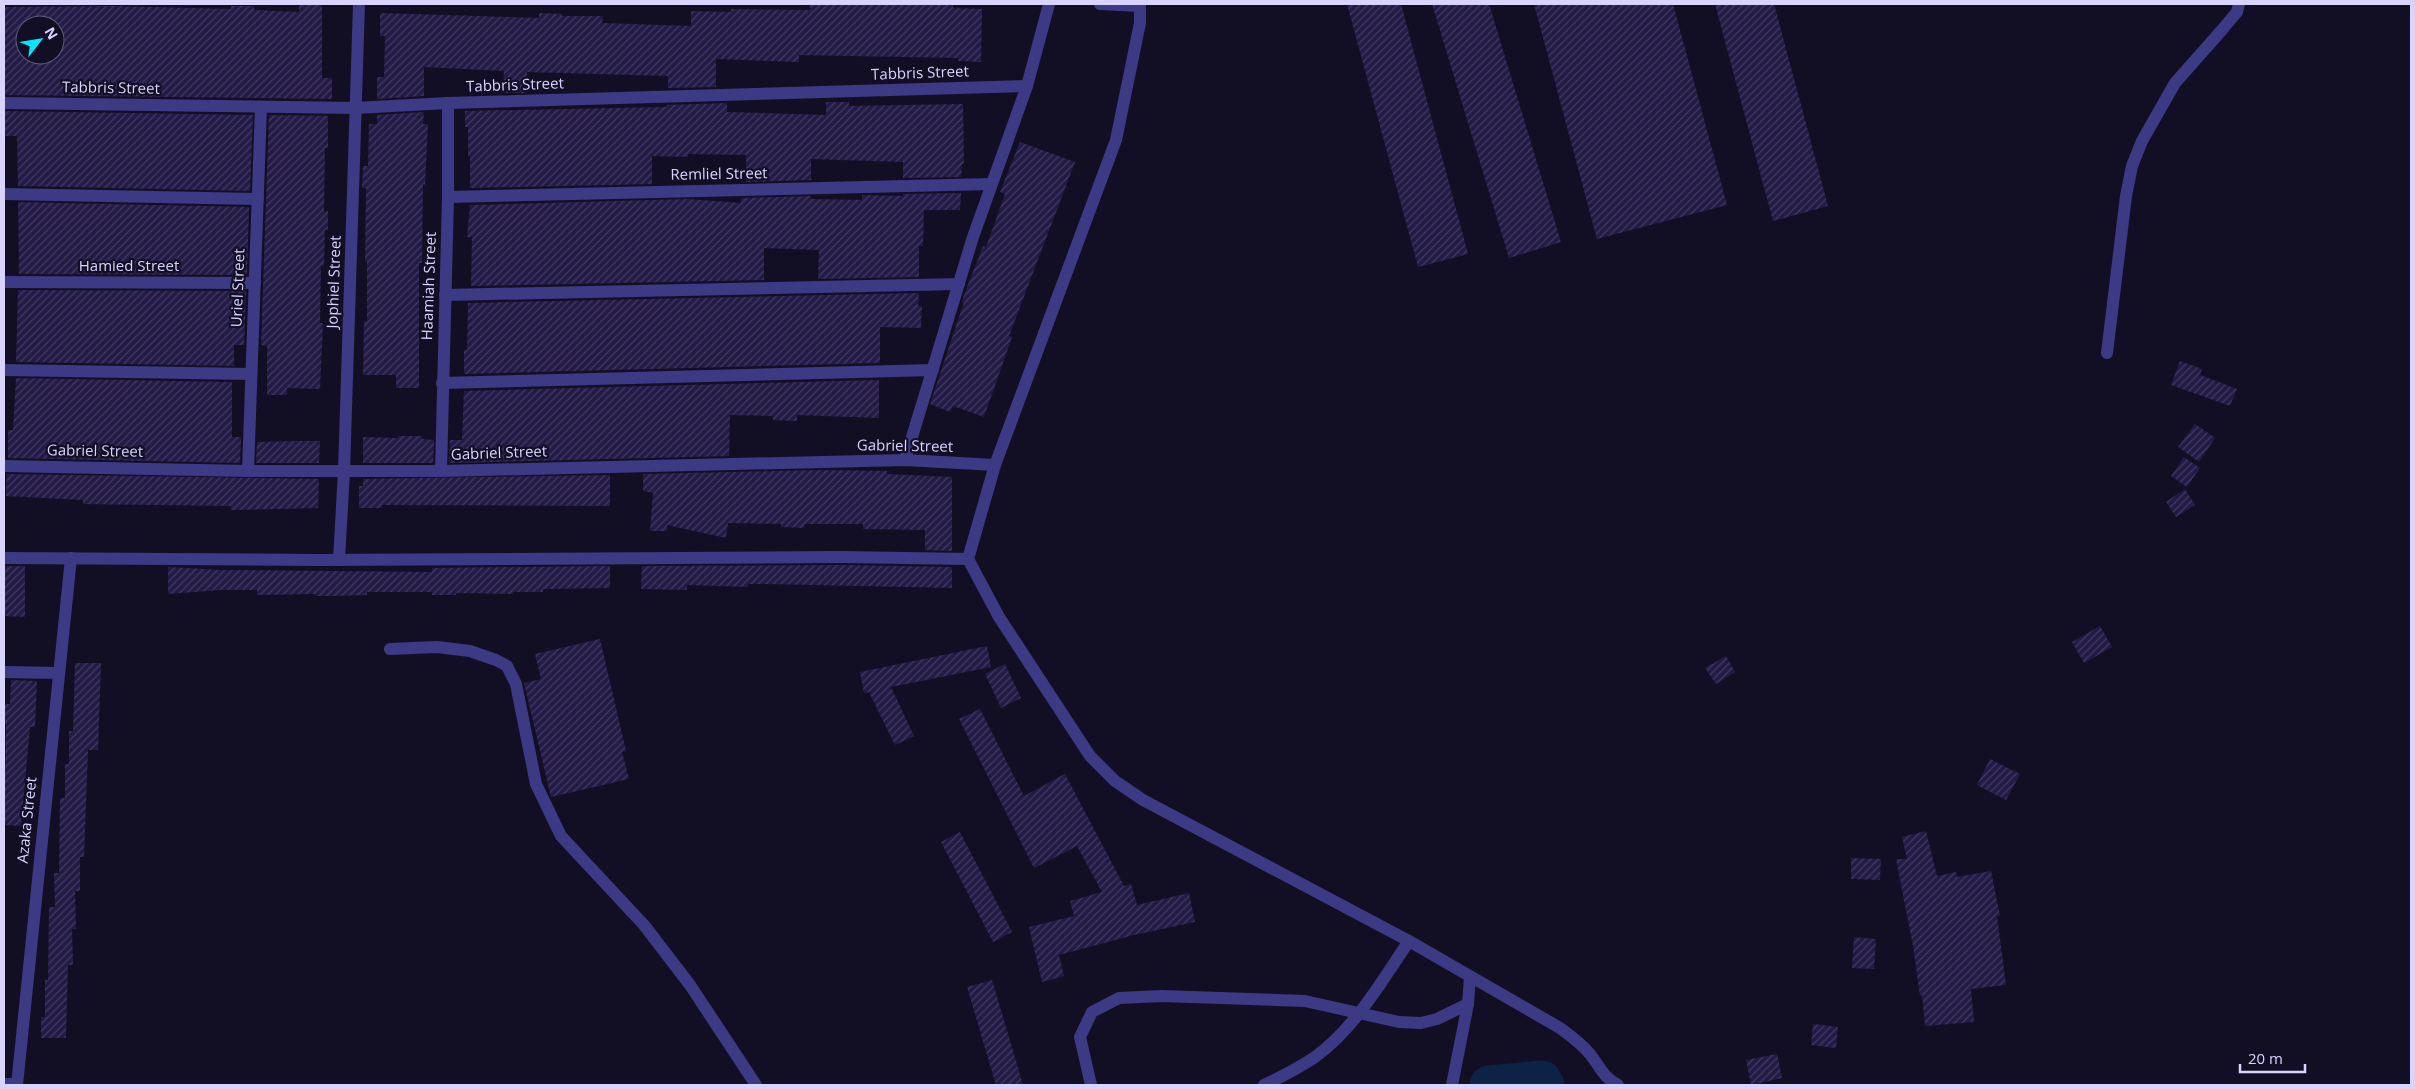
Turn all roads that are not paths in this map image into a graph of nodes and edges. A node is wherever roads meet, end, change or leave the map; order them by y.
1 (359, 4) edge
2 (1048, 4) edge
3 (1100, 4) edge
4 (2239, 4) edge
5 (1140, 5) edge
6 (1027, 86) junction
7 (4, 103) edge
8 (448, 103) junction
9 (261, 107) junction
10 (355, 108) junction
11 (991, 184) junction
12 (4, 194) edge
13 (448, 197) junction
14 (258, 199) junction
15 (4, 282) edge
16 (255, 283) junction
17 (959, 284) junction
18 (445, 295) junction
19 (2107, 354) dead end
20 (4, 370) edge
21 (933, 370) junction
22 (251, 374) junction
23 (442, 383) junction
24 (904, 460) junction
25 (995, 465) junction
26 (4, 466) edge
27 (248, 471) junction
28 (344, 471) junction
29 (441, 471) junction
30 (4, 558) edge
31 (72, 558) junction
32 (968, 559) junction
33 (339, 560) junction
34 (390, 649) dead end
35 (4, 672) edge
36 (58, 673) junction
37 (1409, 942) junction
38 (1470, 977) junction
39 (1468, 1004) junction
40 (1360, 1012) junction
41 (4, 1084) edge
42 (17, 1085) edge
43 (756, 1085) edge
44 (1091, 1085) edge
45 (1264, 1085) edge
46 (1452, 1085) edge
47 (1618, 1085) edge

1 - 10 street, Jophiel Street
2 - 6 street
3 - 5 street
4 - 19 street
5 - 25 street
6 - 8 street, Tabbris Street
6 - 11 street
7 - 9 street, Tabbris Street
8 - 10 street, Tabbris Street
8 - 13 street, Haamiah Street
9 - 10 street, Tabbris Street
9 - 14 street, Uriel Street
10 - 28 street, Jophiel Street
11 - 13 street, Remliel Street
11 - 17 street
12 - 14 street
13 - 18 street, Haamiah Street
14 - 16 street, Uriel Street
15 - 16 street, Hamied Street
16 - 22 street, Uriel Street
17 - 18 street
17 - 21 street
18 - 23 street, Haamiah Street
20 - 22 street
21 - 23 street
21 - 24 street
22 - 27 street, Uriel Street
23 - 29 street, Haamiah Street
24 - 25 street, Gabriel Street
24 - 29 street, Gabriel Street
25 - 32 street
26 - 27 street, Gabriel Street
27 - 28 street, Gabriel Street
28 - 29 street, Gabriel Street
28 - 33 street, Jophiel Street
30 - 31 street
31 - 33 street
31 - 36 street, Azaka Street
32 - 33 street
32 - 37 street
34 - 43 street
35 - 36 street
36 - 42 street, Azaka Street
37 - 38 street
37 - 40 street
38 - 39 street
38 - 47 street
39 - 40 street
39 - 46 street
40 - 44 street
40 - 45 street
41 - 42 street

